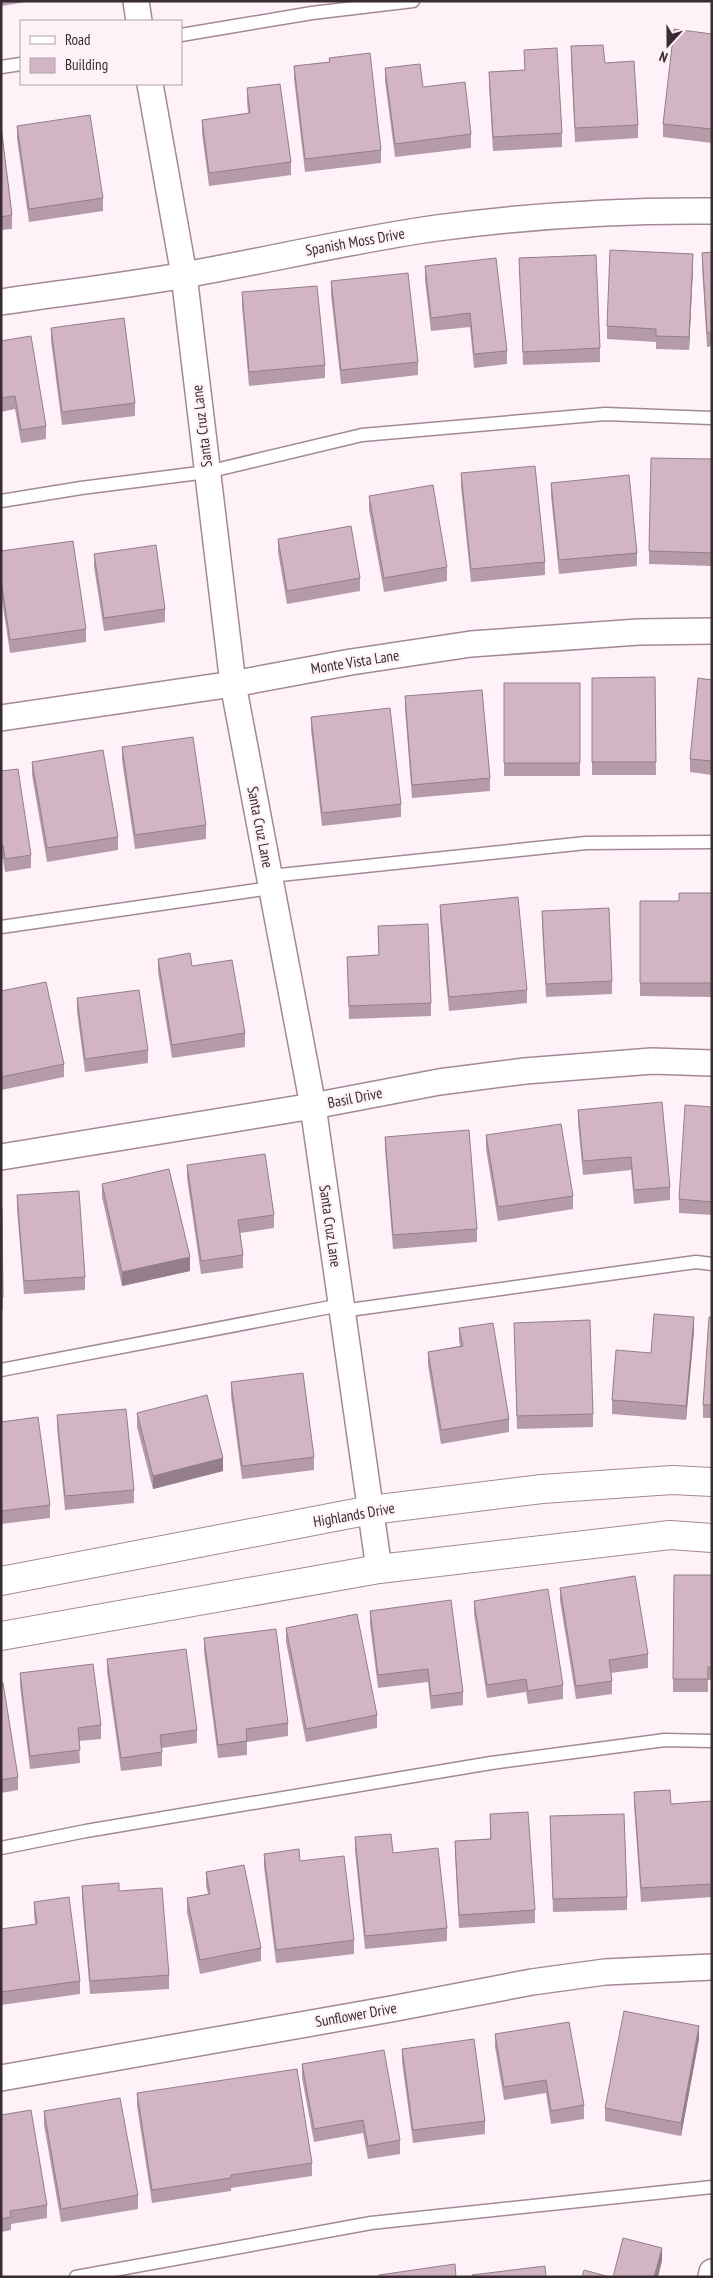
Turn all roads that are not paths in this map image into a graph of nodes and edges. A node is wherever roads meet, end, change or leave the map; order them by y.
1 (136, 1) edge
2 (414, 1) edge
3 (140, 20) edge
4 (182, 35) edge
5 (20, 64) edge
6 (1, 67) edge
7 (150, 85) edge
8 (712, 211) edge
9 (184, 275) junction
10 (1, 302) edge
11 (712, 418) edge
12 (207, 472) junction
13 (1, 502) edge
14 (712, 631) edge
15 (233, 684) junction
16 (1, 718) edge
17 (712, 842) edge
18 (270, 882) junction
19 (1, 927) edge
20 (712, 1063) edge
21 (313, 1106) junction
22 (1, 1156) edge
23 (712, 1264) edge
24 (342, 1308) junction
25 (1, 1370) edge
26 (712, 1482) edge
27 (371, 1510) junction
28 (712, 1538) edge
29 (379, 1569) junction
30 (1, 1581) edge
31 (1, 1636) edge
32 (712, 1741) edge
33 (1, 1848) edge
34 (712, 1967) edge
35 (1, 2078) edge
36 (712, 2187) edge
37 (712, 2272) edge
38 (76, 2277) edge
39 (711, 2277) edge

1 - 3 street
2 - 4 lane
5 - 6 lane
7 - 9 street, Santa Cruz Lane
8 - 9 street, Spanish Moss Drive
9 - 10 street, Spanish Moss Drive
9 - 12 street, Santa Cruz Lane
11 - 12 lane
12 - 13 lane
12 - 15 street, Santa Cruz Lane
14 - 15 street, Monte Vista Lane
15 - 16 street, Monte Vista Lane
15 - 18 street, Santa Cruz Lane
17 - 18 lane
18 - 19 lane
18 - 21 street, Santa Cruz Lane
20 - 21 street, Basil Drive
21 - 22 street, Basil Drive
21 - 24 street, Santa Cruz Lane
23 - 24 lane
24 - 25 lane
24 - 27 street, Santa Cruz Lane
26 - 27 street, Highlands Drive
27 - 29 street, Santa Cruz Lane
27 - 30 street, Highlands Drive
28 - 29 street
29 - 31 street
32 - 33 lane
34 - 35 street, Sunflower Drive
36 - 38 lane
37 - 39 street

